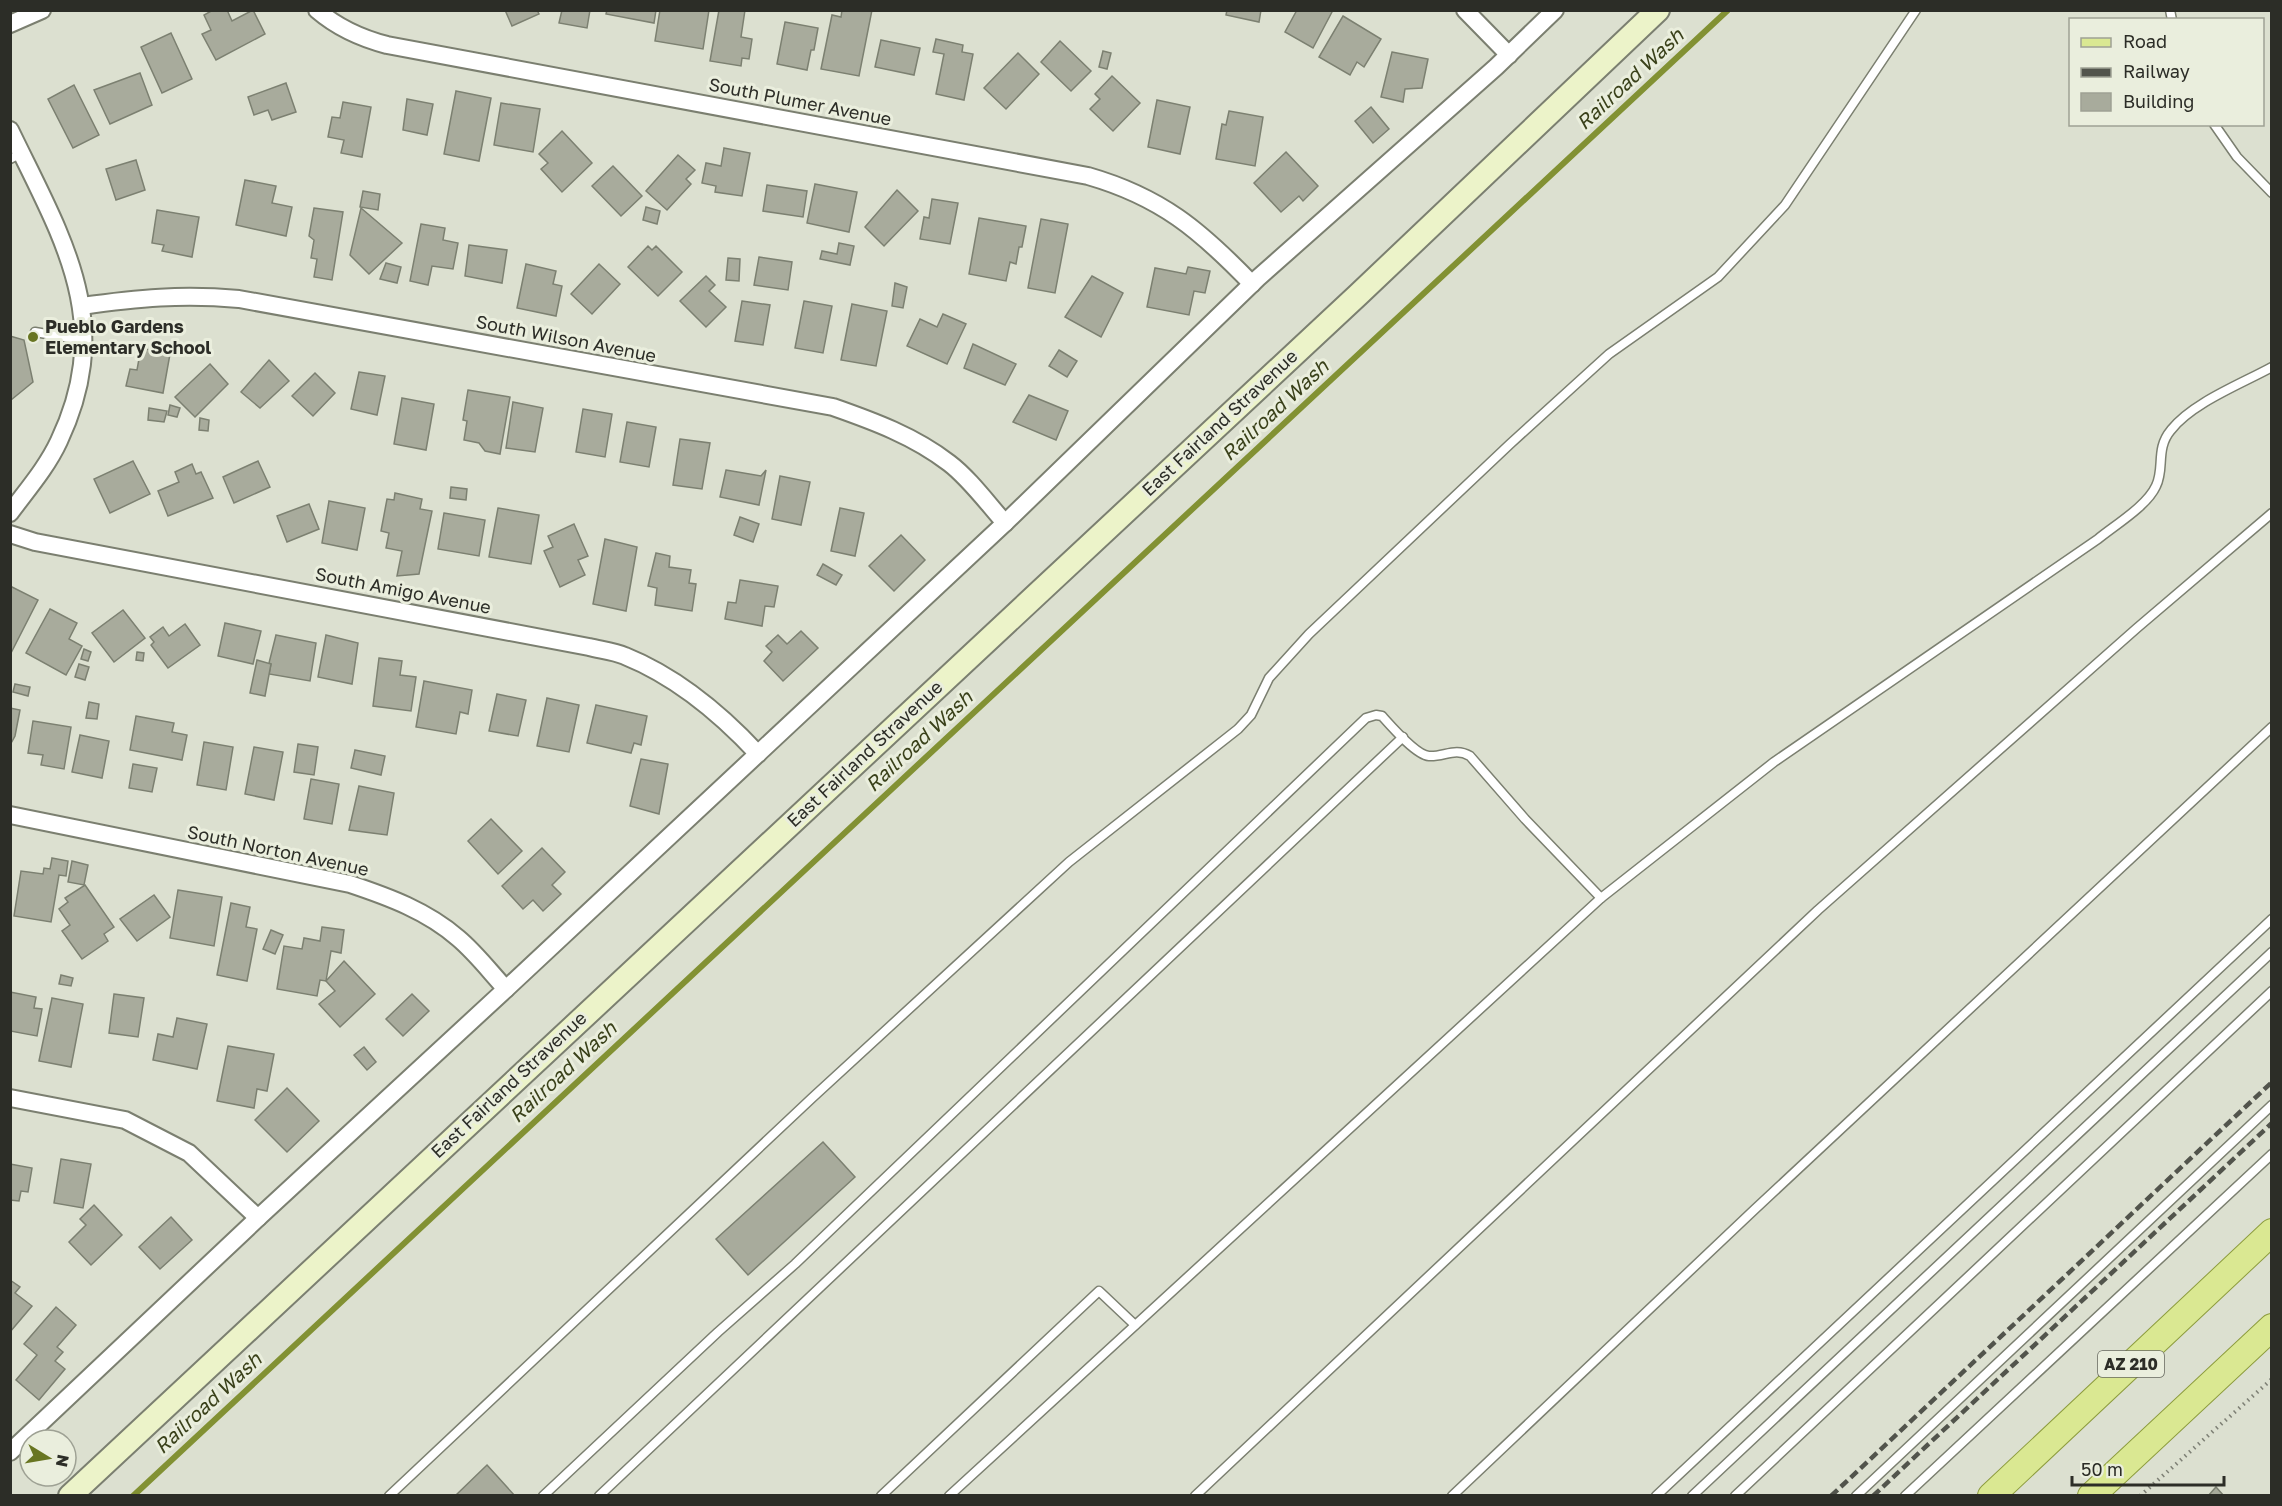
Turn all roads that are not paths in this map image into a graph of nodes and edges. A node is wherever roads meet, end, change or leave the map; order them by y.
1 (42, 10) edge
2 (317, 10) edge
3 (1465, 10) edge
4 (1555, 10) edge
5 (1658, 10) edge
6 (1916, 10) edge
7 (10, 24) edge
8 (1509, 55) junction
9 (2215, 126) edge
10 (10, 130) edge
11 (16, 156) edge
12 (2271, 193) edge
13 (1252, 284) junction
14 (82, 306) junction
15 (35, 332) dead end
16 (84, 336) junction
17 (2271, 367) edge
18 (10, 513) edge
19 (2271, 513) edge
20 (1005, 523) junction
21 (10, 534) edge
22 (2271, 727) edge
23 (1403, 737) junction
24 (758, 754) junction
25 (10, 815) edge
26 (1601, 897) junction
27 (2271, 919) edge
28 (2271, 952) edge
29 (506, 989) junction
30 (2271, 991) edge
31 (10, 1098) edge
32 (2271, 1105) edge
33 (2271, 1154) edge
34 (258, 1218) junction
35 (2271, 1232) edge
36 (1135, 1324) junction
37 (2271, 1327) edge
38 (10, 1452) edge
39 (70, 1496) edge
40 (388, 1496) edge
41 (543, 1496) edge
42 (599, 1496) edge
43 (881, 1496) edge
44 (949, 1496) edge
45 (1195, 1496) edge
46 (1452, 1496) edge
47 (1656, 1496) edge
48 (1692, 1496) edge
49 (1735, 1496) edge
50 (1856, 1496) edge
51 (1905, 1496) edge
52 (1991, 1496) edge
53 (2091, 1496) edge

1 - 7 street
2 - 13 street, South Plumer Avenue
3 - 8 street
4 - 8 street
5 - 39 street, East Fairland Stravenue
6 - 40 lane
8 - 13 street
9 - 12 lane
10 - 11 street
11 - 14 street
13 - 20 street
14 - 16 street
14 - 20 street, South Wilson Avenue
15 - 16 lane
16 - 18 street
17 - 26 lane
19 - 45 lane
20 - 24 street
21 - 24 street, South Amigo Avenue
22 - 46 lane
23 - 26 lane
23 - 41 lane
23 - 42 lane
24 - 29 street
25 - 29 street, South Norton Avenue
26 - 36 lane
27 - 47 lane
28 - 48 lane
29 - 34 street
30 - 49 lane
31 - 34 street
32 - 50 lane
33 - 51 lane
34 - 38 street
35 - 52 main road, AZ 210
36 - 43 lane
36 - 44 lane
37 - 53 main road

